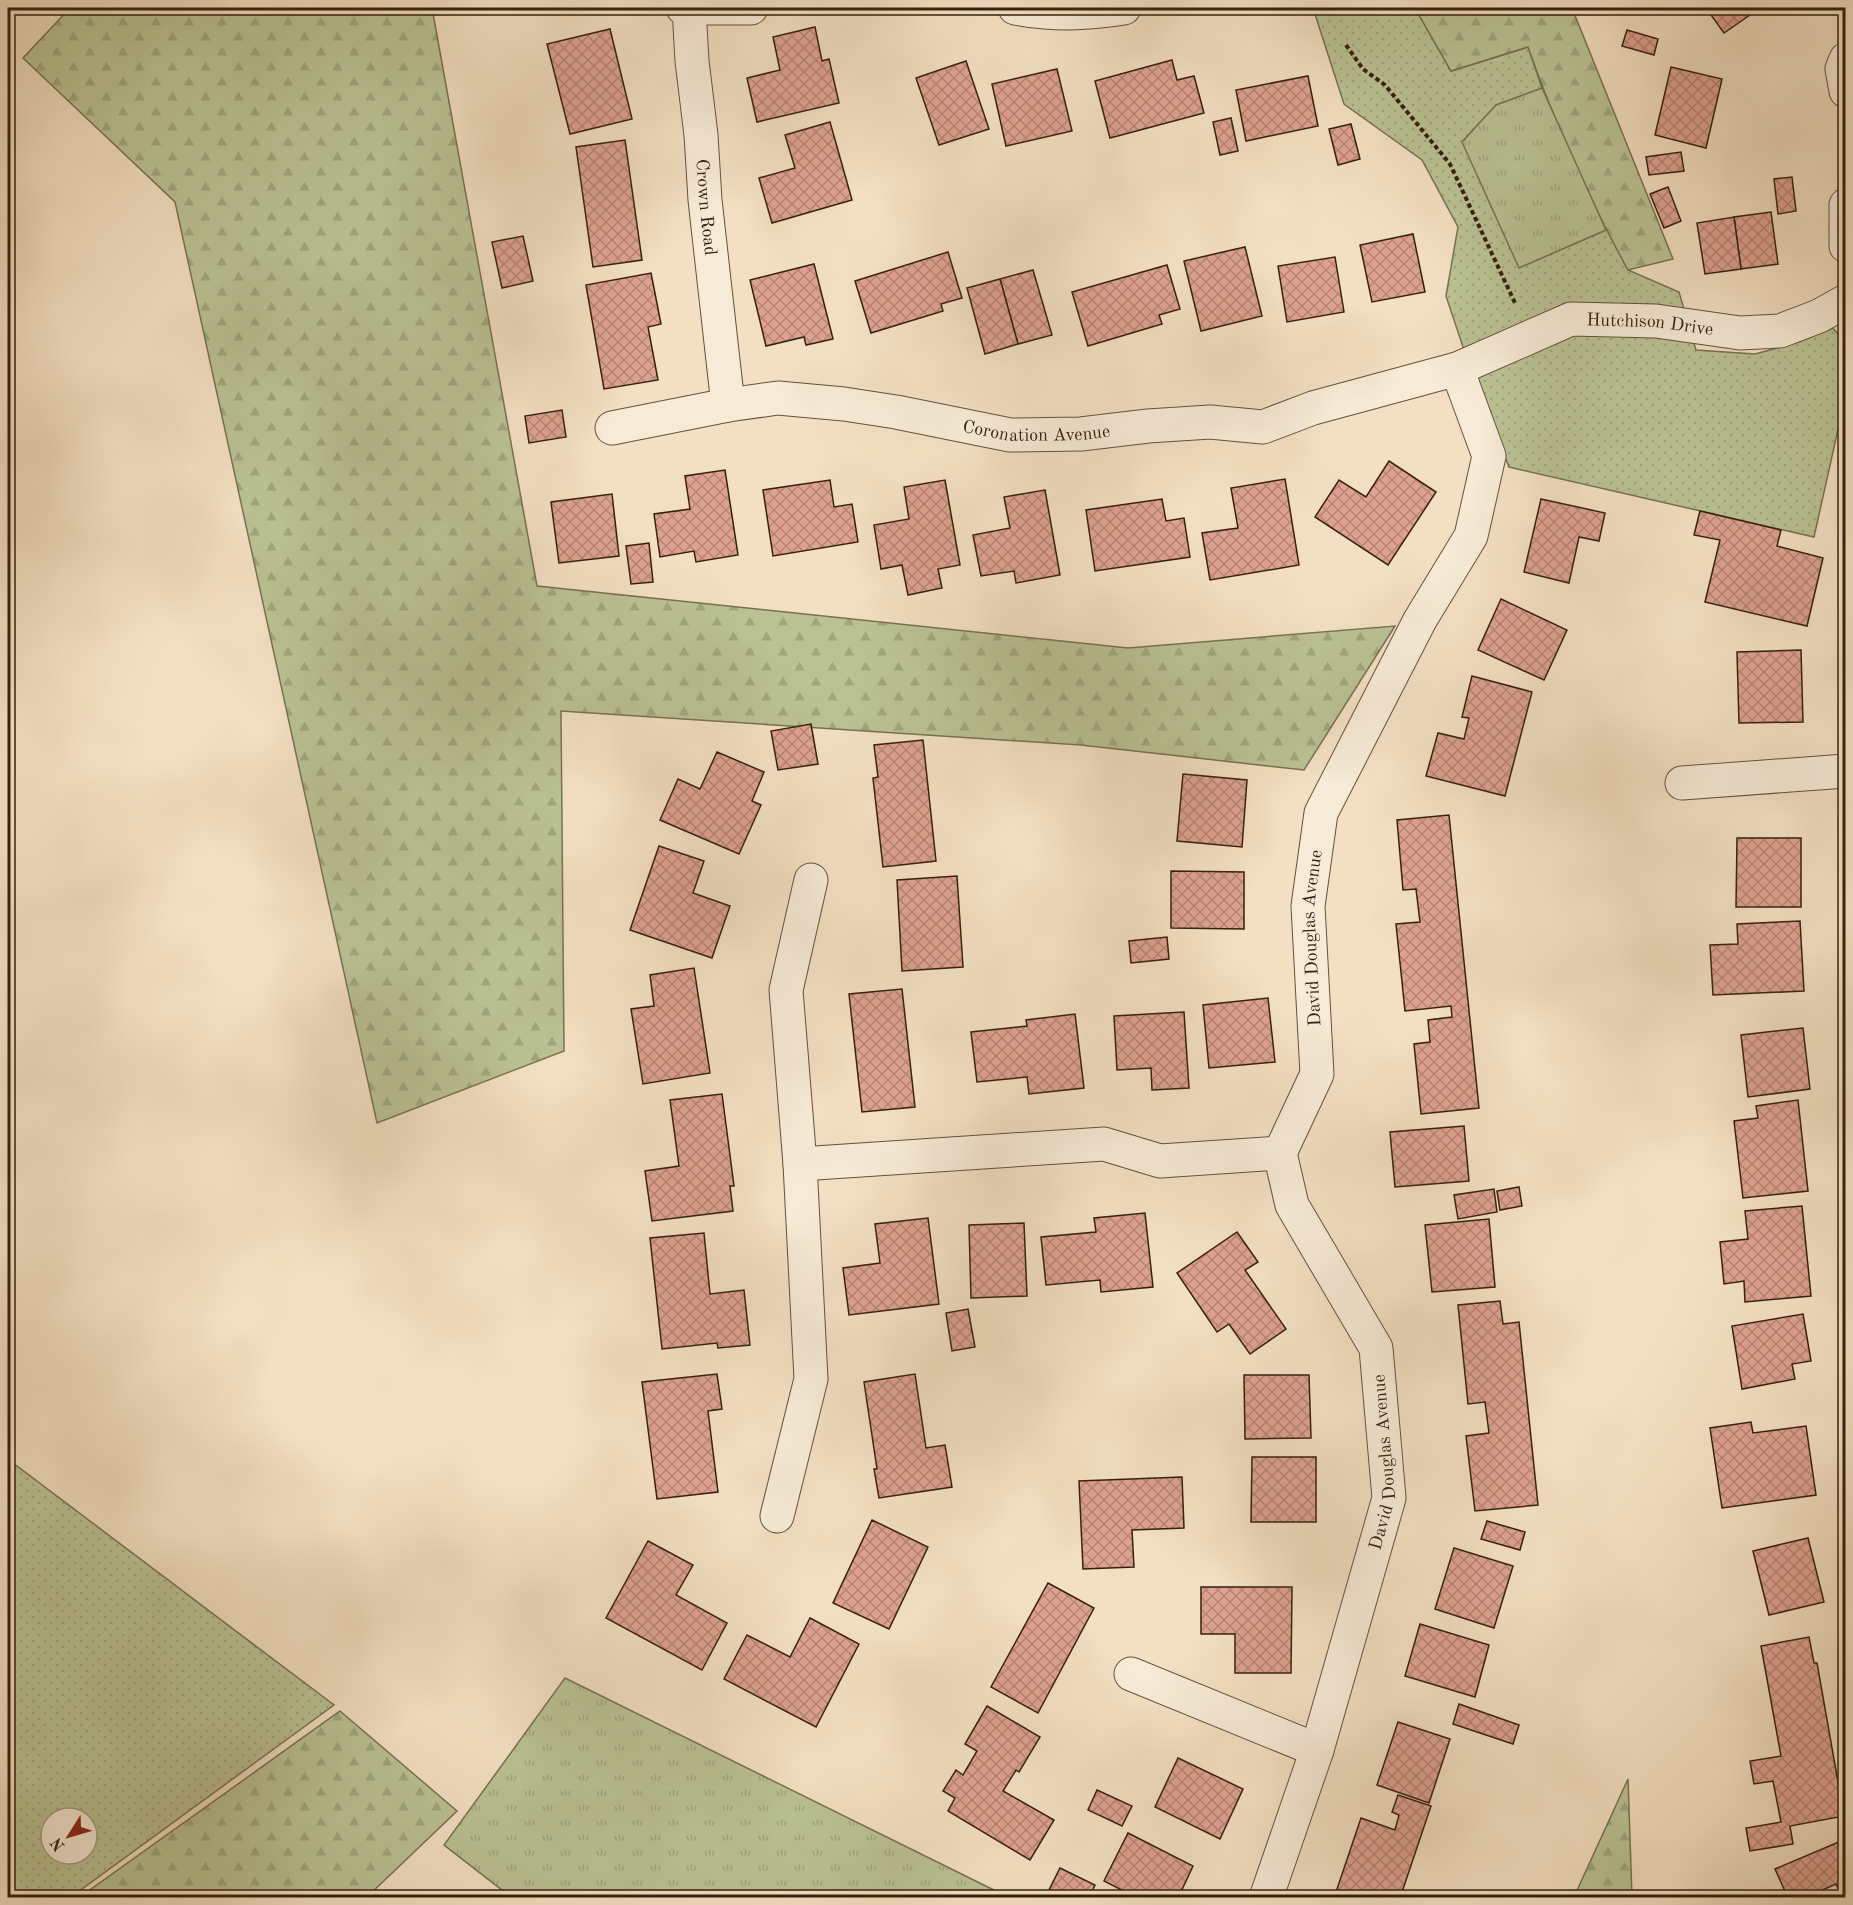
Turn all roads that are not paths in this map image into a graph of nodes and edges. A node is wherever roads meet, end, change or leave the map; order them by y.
1 (686, 8) edge
2 (752, 8) edge
3 (1016, 8) edge
4 (1124, 8) edge
5 (1845, 58) edge
6 (1845, 91) edge
7 (1845, 205) edge
8 (1845, 246) edge
9 (1845, 301) edge
10 (1457, 369) junction
11 (728, 405) junction
12 (612, 428) dead end
13 (1845, 771) edge
14 (1682, 783) dead end
15 (811, 880) dead end
16 (1280, 1153) junction
17 (800, 1164) junction
18 (777, 1516) dead end
19 (1131, 1674) dead end
20 (1317, 1750) junction
21 (1266, 1898) edge

1 - 2 street, Crown Road
1 - 11 street, Crown Road
3 - 4 street
5 - 6 street
7 - 8 street
9 - 10 street, Hutchison Drive
10 - 11 street, Coronation Avenue
10 - 16 street, David Douglas Avenue
11 - 12 street, Coronation Avenue
13 - 14 street
15 - 17 street
16 - 17 street
16 - 20 street, David Douglas Avenue
17 - 18 street
19 - 20 street
20 - 21 street, David Douglas Avenue

